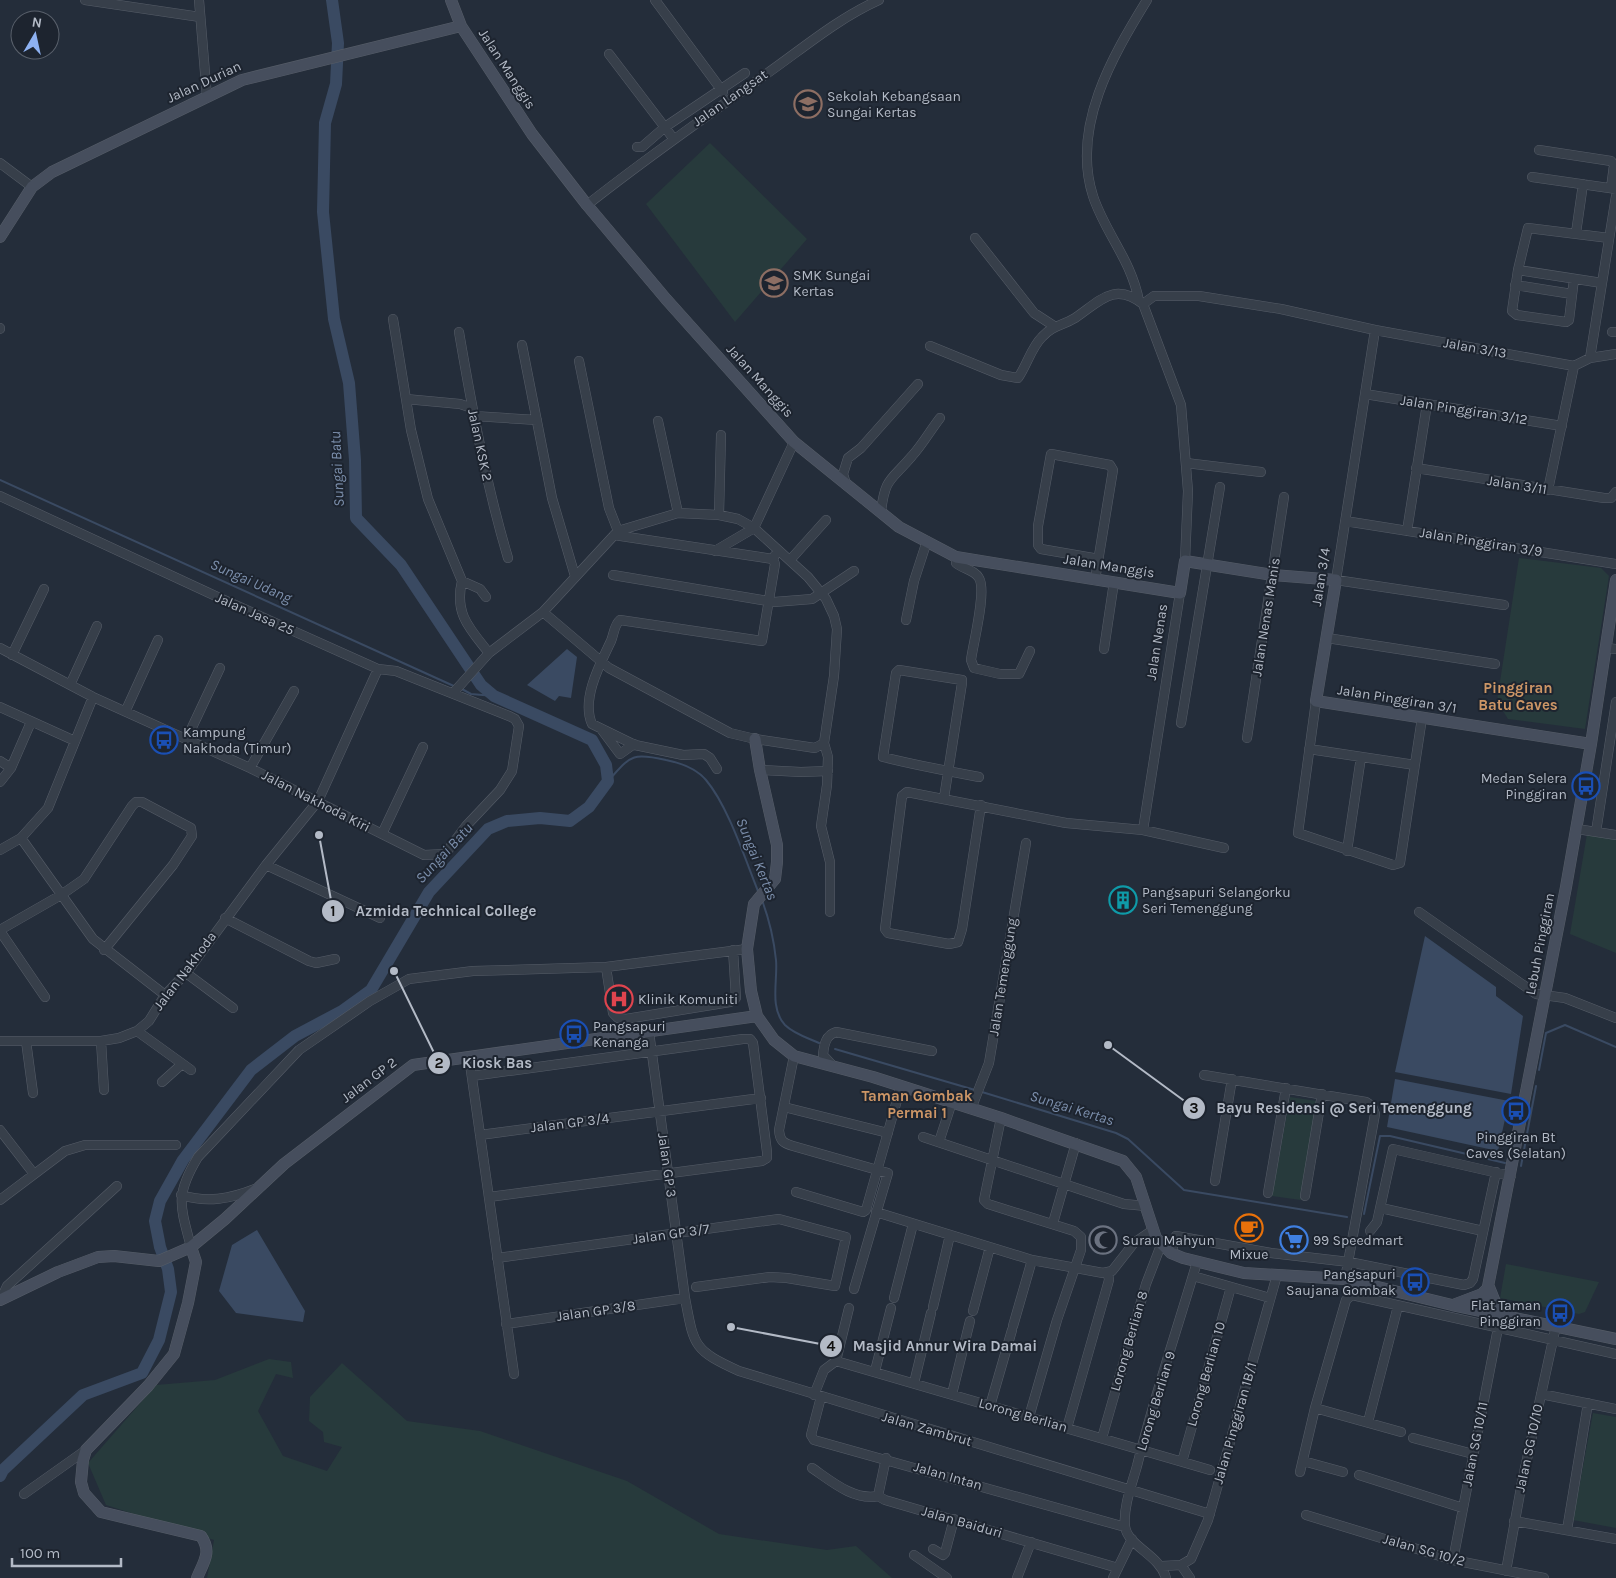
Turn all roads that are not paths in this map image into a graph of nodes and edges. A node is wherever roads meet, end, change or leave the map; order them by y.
1 (85, 0) edge
2 (199, 0) edge
3 (451, 0) edge
4 (655, 0) edge
5 (879, 0) edge
6 (1147, 0) edge
7 (200, 18) junction
8 (461, 26) junction
9 (609, 54) dead end
10 (745, 73) dead end
11 (720, 89) junction
12 (207, 97) junction
13 (728, 99) junction
14 (665, 127) junction
15 (673, 138) junction
16 (637, 147) dead end
17 (1539, 150) dead end
18 (0, 164) edge
19 (1532, 177) dead end
20 (1583, 184) junction
21 (32, 187) junction
22 (1613, 188) edge
23 (1616, 196) edge
24 (587, 205) junction
25 (1576, 233) junction
26 (0, 237) edge
27 (974, 238) dead end
28 (1609, 238) junction
29 (1518, 270) junction
30 (1574, 279) junction
31 (1602, 283) junction
32 (1515, 285) junction
33 (1572, 294) junction
34 (1141, 303) junction
35 (393, 319) dead end
36 (1054, 326) junction
37 (1376, 330) junction
38 (459, 332) dead end
39 (522, 345) dead end
40 (930, 346) dead end
41 (1616, 354) edge
42 (1590, 358) junction
43 (579, 361) dead end
44 (1574, 366) junction
45 (918, 384) dead end
46 (1365, 394) junction
47 (406, 399) junction
48 (1427, 404) junction
49 (473, 412) junction
50 (940, 418) dead end
51 (537, 420) junction
52 (658, 421) dead end
53 (1562, 426) junction
54 (721, 435) dead end
55 (794, 442) junction
56 (1186, 463) junction
57 (1416, 468) junction
58 (1261, 472) dead end
59 (846, 484) junction
60 (1220, 487) dead end
61 (1548, 490) junction
62 (1616, 493) edge
63 (0, 496) edge
64 (1284, 497) dead end
65 (881, 512) junction
66 (678, 513) junction
67 (719, 515) junction
68 (826, 520) dead end
69 (1345, 521) junction
70 (754, 528) junction
71 (1407, 531) junction
72 (616, 533) junction
73 (927, 542) junction
74 (780, 548) junction
75 (715, 551) junction
76 (956, 556) junction
77 (508, 558) dead end
78 (773, 559) junction
79 (791, 559) junction
80 (1099, 559) junction
81 (1185, 560) junction
82 (1207, 563) junction
83 (1616, 564) edge
84 (854, 571) dead end
85 (1273, 574) junction
86 (613, 575) dead end
87 (576, 576) junction
88 (1095, 580) junction
89 (1336, 580) junction
90 (1616, 580) edge
91 (462, 581) junction
92 (1114, 582) junction
93 (44, 589) dead end
94 (1180, 593) junction
95 (822, 594) junction
96 (486, 597) dead end
97 (769, 601) junction
98 (1504, 605) dead end
99 (543, 612) junction
100 (906, 620) dead end
101 (98, 626) dead end
102 (1326, 638) junction
103 (158, 640) dead end
104 (0, 648) edge
105 (1611, 648) edge
106 (1104, 649) dead end
107 (1030, 651) dead end
108 (12, 655) junction
109 (488, 655) junction
110 (600, 661) junction
111 (1495, 664) dead end
112 (220, 668) dead end
113 (378, 669) junction
114 (70, 685) junction
115 (294, 691) dead end
116 (455, 691) junction
117 (93, 697) junction
118 (1316, 701) junction
119 (1616, 702) edge
120 (0, 707) edge
121 (126, 710) junction
122 (1422, 718) junction
123 (31, 722) junction
124 (1182, 723) dead end
125 (602, 729) junction
126 (187, 738) junction
127 (1247, 738) dead end
128 (756, 740) junction
129 (75, 741) junction
130 (824, 743) junction
131 (634, 744) junction
132 (1591, 744) junction
133 (423, 747) dead end
134 (1309, 749) junction
135 (1361, 757) junction
136 (0, 761) edge
137 (1415, 765) junction
138 (11, 768) junction
139 (250, 768) junction
140 (717, 769) dead end
141 (760, 770) junction
142 (828, 771) junction
143 (948, 771) junction
144 (979, 776) dead end
145 (0, 782) edge
146 (944, 798) junction
147 (318, 801) junction
148 (981, 806) junction
149 (1577, 829) junction
150 (1144, 830) junction
151 (1596, 832) junction
152 (382, 834) junction
153 (1616, 835) edge
154 (21, 838) junction
155 (1026, 843) dead end
156 (1224, 848) dead end
157 (0, 850) edge
158 (1347, 850) junction
159 (445, 854) joint
160 (266, 865) junction
161 (62, 895) junction
162 (830, 912) dead end
163 (1419, 912) dead end
164 (225, 918) junction
165 (380, 918) dead end
166 (0, 931) edge
167 (747, 949) junction
168 (104, 950) junction
169 (733, 950) junction
170 (335, 958) dead end
171 (606, 967) junction
172 (186, 973) junction
173 (166, 995) junction
174 (1545, 996) junction
175 (45, 997) dead end
176 (717, 1004) junction
177 (233, 1008) dead end
178 (758, 1016) junction
179 (1616, 1018) edge
180 (626, 1019) junction
181 (720, 1022) junction
182 (137, 1031) junction
183 (649, 1032) junction
184 (628, 1035) junction
185 (0, 1041) edge
186 (26, 1041) junction
187 (101, 1041) junction
188 (651, 1050) junction
189 (932, 1050) dead end
190 (794, 1056) junction
191 (469, 1057) junction
192 (182, 1064) junction
193 (835, 1067) junction
194 (192, 1070) dead end
195 (1204, 1075) dead end
196 (472, 1076) junction
197 (1232, 1079) junction
198 (162, 1082) dead end
199 (902, 1086) junction
200 (1286, 1088) junction
201 (104, 1090) dead end
202 (33, 1093) dead end
203 (1322, 1094) junction
204 (761, 1098) junction
205 (952, 1102) junction
206 (972, 1105) junction
207 (784, 1107) junction
208 (660, 1112) junction
209 (1002, 1118) junction
210 (0, 1130) edge
211 (888, 1133) junction
212 (480, 1135) junction
213 (924, 1137) dead end
214 (939, 1142) junction
215 (1076, 1143) junction
216 (176, 1145) dead end
217 (992, 1158) junction
218 (878, 1170) junction
219 (1496, 1172) junction
220 (668, 1173) junction
221 (34, 1174) junction
222 (1511, 1176) junction
223 (1215, 1181) dead end
224 (1065, 1183) junction
225 (117, 1186) dead end
226 (255, 1189) junction
227 (796, 1192) dead end
228 (1268, 1193) dead end
229 (181, 1195) junction
230 (1305, 1196) dead end
231 (488, 1197) junction
232 (0, 1200) edge
233 (1146, 1206) junction
234 (1381, 1208) junction
235 (876, 1212) junction
236 (1053, 1223) junction
237 (913, 1224) junction
238 (1153, 1230) junction
239 (1370, 1231) dead end
240 (1482, 1231) junction
241 (676, 1234) junction
242 (950, 1235) junction
243 (1161, 1245) junction
244 (192, 1246) junction
245 (990, 1247) junction
246 (1171, 1253) junction
247 (497, 1258) junction
248 (1032, 1260) junction
249 (1197, 1262) junction
250 (1349, 1262) junction
251 (1075, 1268) junction
252 (1108, 1273) junction
253 (1277, 1275) junction
254 (1193, 1276) junction
255 (1346, 1279) junction
256 (1230, 1286) junction
257 (696, 1287) dead end
258 (1489, 1287) junction
259 (854, 1289) dead end
260 (685, 1298) junction
261 (894, 1298) dead end
262 (1270, 1298) junction
263 (1, 1300) edge
264 (1452, 1305) junction
265 (1398, 1306) junction
266 (849, 1308) dead end
267 (891, 1308) dead end
268 (973, 1311) dead end
269 (1483, 1312) junction
270 (1511, 1316) junction
271 (970, 1321) dead end
272 (506, 1324) junction
273 (1556, 1326) junction
274 (1498, 1328) junction
275 (1616, 1340) edge
276 (1552, 1342) junction
277 (1616, 1354) edge
278 (836, 1361) junction
279 (874, 1372) junction
280 (514, 1374) dead end
281 (914, 1383) junction
282 (952, 1394) junction
283 (1541, 1394) junction
284 (818, 1396) junction
285 (1588, 1403) junction
286 (990, 1406) junction
287 (1315, 1408) junction
288 (1616, 1409) edge
289 (1029, 1417) junction
290 (1368, 1422) junction
291 (1067, 1428) junction
292 (1401, 1432) dead end
293 (1102, 1438) junction
294 (1413, 1438) dead end
295 (86, 1450) junction
296 (1141, 1450) junction
297 (1473, 1454) junction
298 (886, 1458) junction
299 (1303, 1460) junction
300 (1182, 1462) junction
301 (812, 1468) dead end
302 (1210, 1470) dead end
303 (1300, 1472) dead end
304 (1343, 1472) dead end
305 (1359, 1475) dead end
306 (1131, 1489) junction
307 (24, 1494) dead end
308 (878, 1496) junction
309 (1463, 1508) junction
310 (1210, 1514) junction
311 (1306, 1515) dead end
312 (954, 1519) junction
313 (1514, 1521) junction
314 (1125, 1527) junction
315 (1567, 1530) junction
316 (1616, 1539) edge
317 (1132, 1540) junction
318 (1031, 1542) junction
319 (932, 1549) dead end
320 (914, 1555) dead end
321 (1453, 1560) junction
322 (1181, 1565) junction
323 (1162, 1566) junction
324 (1118, 1568) junction
325 (1506, 1571) junction
326 (197, 1578) edge
327 (947, 1578) edge
328 (1017, 1578) edge
329 (1113, 1578) edge
330 (1166, 1578) edge
331 (1190, 1578) edge
332 (1544, 1578) edge

1 - 7 street
2 - 7 street
3 - 8 street, Jalan Manggis
4 - 11 street
5 - 13 street, Jalan Langsat
6 - 34 street, Jalan Nenas
7 - 12 street
8 - 12 street, Jalan Durian
8 - 24 street, Jalan Manggis
9 - 14 street
10 - 11 street
11 - 13 street
11 - 14 street
12 - 21 street, Jalan Durian
13 - 15 street, Jalan Langsat
14 - 15 street
14 - 16 street
15 - 24 street, Jalan Langsat
17 - 22 street
18 - 21 street
19 - 20 street
20 - 22 street
20 - 25 street
21 - 26 street, Jalan Durian
23 - 28 street
24 - 55 street, Jalan Manggis
25 - 28 street
25 - 29 street
27 - 36 street
28 - 31 street
29 - 30 street
29 - 32 street
30 - 31 street
30 - 33 street
31 - 42 street
32 - 33 street
32 - 33 street
34 - 36 street
34 - 37 street, Jalan 3/13
34 - 56 street, Jalan Nenas
35 - 47 street
36 - 40 street
37 - 44 street, Jalan 3/13
37 - 46 street, Jalan 3/4
38 - 49 street, Jalan KSK 2
39 - 51 street
41 - 42 street
42 - 44 street
43 - 72 street
44 - 53 street
45 - 59 street
46 - 48 street, Jalan Pinggiran 3/12
46 - 69 street, Jalan 3/4
47 - 49 street
47 - 91 street
48 - 53 street, Jalan Pinggiran 3/12
48 - 57 street
49 - 51 street
49 - 77 street, Jalan KSK 2
50 - 65 street
51 - 87 street
52 - 66 street
53 - 61 street
54 - 67 street
55 - 59 street, Jalan Manggis
55 - 70 street
56 - 58 street
56 - 81 street, Jalan Nenas
57 - 61 street, Jalan 3/11
57 - 71 street
59 - 65 street, Jalan Manggis
60 - 82 street
61 - 62 street, Jalan 3/11
63 - 113 street, Jalan Jasa 25
64 - 85 street, Jalan Nenas Manis
65 - 73 street, Jalan Manggis
66 - 67 street
66 - 72 street
67 - 70 street
68 - 79 street
69 - 71 street, Jalan Pinggiran 3/9
69 - 89 street, Jalan 3/4
70 - 74 street
70 - 75 street
71 - 83 street, Jalan Pinggiran 3/9
72 - 75 street
72 - 87 street
73 - 76 street, Jalan Manggis
73 - 100 street
74 - 78 street
74 - 79 street
75 - 78 street
76 - 88 street, Jalan Manggis
76 - 107 street
78 - 97 street
79 - 95 street
80 - 80 street
80 - 88 street
81 - 82 street
81 - 94 street, Jalan Nenas
82 - 85 street
82 - 124 street
84 - 95 street
85 - 89 street
85 - 127 street, Jalan Nenas Manis
86 - 97 street
87 - 99 street
88 - 92 street, Jalan Manggis
89 - 98 street
89 - 102 street, Jalan 3/4
90 - 105 street, Lebuh Pinggiran
91 - 96 street
91 - 109 street
92 - 94 street, Jalan Manggis
92 - 106 street
93 - 108 street
94 - 150 street, Jalan Nenas
95 - 97 street
95 - 130 street
97 - 110 street
99 - 109 street
99 - 110 street
101 - 114 street
102 - 111 street
102 - 118 street, Jalan 3/4
103 - 121 street
104 - 108 street, Jalan Nakhoda Kiri
105 - 132 street, Lebuh Pinggiran
108 - 114 street, Jalan Nakhoda Kiri
109 - 116 street
110 - 125 street
110 - 128 street
112 - 126 street
113 - 116 street, Jalan Jasa 25
113 - 147 street, Jalan Nakhoda
114 - 117 street, Jalan Nakhoda Kiri
115 - 139 street
116 - 159 street, Jalan Jasa 25
117 - 121 street, Jalan Nakhoda Kiri
117 - 129 street
118 - 122 street, Jalan Pinggiran 3/1
118 - 134 street, Jalan 3/4
119 - 151 street
120 - 123 street
121 - 126 street, Jalan Nakhoda Kiri
122 - 132 street, Jalan Pinggiran 3/1
122 - 137 street
123 - 129 street
123 - 138 street
125 - 131 street
125 - 131 street
126 - 139 street, Jalan Nakhoda Kiri
128 - 130 street
128 - 141 street
129 - 154 street
130 - 142 street
131 - 140 street
132 - 149 street, Lebuh Pinggiran
133 - 152 street
134 - 135 street
134 - 158 street, Jalan 3/4
135 - 137 street
135 - 158 street
136 - 138 street
137 - 158 street
138 - 145 street
139 - 147 street, Jalan Nakhoda Kiri
141 - 142 street
141 - 167 street
142 - 162 street
143 - 143 street
143 - 144 street
143 - 146 street
146 - 148 street
146 - 148 street
147 - 152 street, Jalan Nakhoda Kiri
147 - 160 street, Jalan Nakhoda
148 - 150 street
149 - 151 street
149 - 174 street, Lebuh Pinggiran
150 - 156 street
151 - 153 street
152 - 159 street, Jalan Nakhoda Kiri
154 - 157 street
154 - 161 street
155 - 206 street, Jalan Temenggung
160 - 164 street, Jalan Nakhoda
160 - 165 street
161 - 166 street
161 - 168 street
161 - 168 street
163 - 174 street
164 - 170 street
164 - 172 street, Jalan Nakhoda
166 - 175 street
167 - 169 street
167 - 178 street
168 - 173 street
169 - 171 street
169 - 176 street
171 - 180 street
171 - 229 street
172 - 173 street, Jalan Nakhoda
172 - 177 street
173 - 182 street, Jalan Nakhoda
174 - 179 street
174 - 222 street, Lebuh Pinggiran
176 - 180 street
176 - 181 street
178 - 181 street, Jalan GP 2
178 - 190 street
180 - 184 street
181 - 183 street, Jalan GP 2
182 - 187 street, Jalan Nakhoda
182 - 192 street
183 - 184 street, Jalan GP 2
183 - 188 street, Jalan GP 3
184 - 191 street, Jalan GP 2
185 - 186 street, Jalan Nakhoda
186 - 187 street, Jalan Nakhoda
186 - 202 street
187 - 201 street
188 - 196 street
188 - 204 street
188 - 208 street, Jalan GP 3
189 - 193 street
190 - 193 street
190 - 207 street
191 - 196 street
191 - 226 street, Jalan GP 2
192 - 194 street
192 - 198 street
193 - 199 street
195 - 197 street
196 - 212 street
197 - 200 street
197 - 223 street
199 - 205 street
199 - 211 street
200 - 203 street
200 - 228 street
203 - 230 street
203 - 250 street
204 - 208 street, Jalan GP 3/4
204 - 220 street
205 - 206 street
205 - 214 street
206 - 209 street
207 - 211 street
207 - 218 street
208 - 212 street, Jalan GP 3/4
208 - 220 street, Jalan GP 3
209 - 215 street
209 - 217 street
210 - 221 street
211 - 218 street
212 - 231 street
213 - 214 street
214 - 217 street
215 - 224 street
215 - 233 street
216 - 221 street
217 - 224 street
217 - 236 street
218 - 227 street
218 - 235 street
219 - 222 street
219 - 234 street
219 - 240 street
220 - 231 street
220 - 241 street, Jalan GP 3
221 - 232 street
222 - 258 street, Lebuh Pinggiran
224 - 233 street
224 - 236 street
225 - 263 street
226 - 229 street
226 - 244 street, Jalan GP 2
229 - 244 street
231 - 247 street
233 - 238 street
234 - 239 street
234 - 240 street
235 - 237 street
235 - 259 street
236 - 251 street
237 - 242 street
237 - 261 street
238 - 243 street
238 - 252 street
240 - 250 street
241 - 247 street, Jalan GP 3/7
241 - 257 street, Jalan GP 3/7
241 - 260 street, Jalan GP 3
242 - 245 street
242 - 281 street
243 - 246 street
243 - 293 street, Lorong Berlian 8
244 - 263 street, Jalan GP 2
244 - 295 street
245 - 248 street
245 - 268 street
246 - 249 street
246 - 250 street
247 - 272 street
248 - 251 street
248 - 286 street
249 - 253 street
249 - 254 street, Lorong Berlian 9
250 - 255 street
251 - 252 street
251 - 289 street
252 - 291 street
253 - 255 street
253 - 262 street, Jalan Pinggiran 1B/1
254 - 256 street
254 - 296 street, Lorong Berlian 9
255 - 264 street
256 - 262 street
256 - 300 street, Lorong Berlian 10
258 - 264 street
258 - 269 street, Lebuh Pinggiran
258 - 270 street
260 - 272 street, Jalan GP 3/8
260 - 284 street, Jalan Zambrut
262 - 310 street, Jalan Pinggiran 1B/1
264 - 269 street
265 - 274 street
265 - 287 street
265 - 290 street
266 - 278 street
267 - 279 street
269 - 270 street
270 - 273 street
271 - 282 street
272 - 280 street
273 - 275 street
273 - 276 street, Jalan SG 10/10
274 - 276 street
274 - 297 street, Jalan SG 10/11
276 - 277 street
276 - 283 street, Jalan SG 10/10
278 - 279 street, Lorong Berlian
278 - 284 street, Jalan Intan
279 - 281 street, Lorong Berlian
281 - 282 street, Lorong Berlian
282 - 286 street, Lorong Berlian
283 - 285 street
283 - 313 street, Jalan SG 10/10
284 - 298 street, Jalan Intan
284 - 306 street, Jalan Zambrut
285 - 288 street
285 - 315 street
286 - 289 street, Lorong Berlian
287 - 290 street
287 - 299 street
289 - 291 street, Lorong Berlian
290 - 292 street
291 - 293 street, Lorong Berlian
293 - 296 street, Lorong Berlian
294 - 297 street
295 - 307 street
295 - 326 street
296 - 300 street, Lorong Berlian
296 - 306 street, Lorong Berlian 9
297 - 309 street, Jalan SG 10/11
298 - 308 street
298 - 314 street, Jalan Intan
299 - 303 street
299 - 304 street
300 - 302 street, Lorong Berlian
301 - 308 street, Jalan Baiduri
305 - 309 street
306 - 310 street, Jalan Zambrut
306 - 314 street, Lorong Berlian 9
308 - 312 street, Jalan Baiduri
309 - 321 street, Jalan SG 10/11
310 - 322 street, Jalan Pinggiran 1B/1
311 - 321 street, Jalan SG 10/2
312 - 318 street, Jalan Baiduri
312 - 319 street
313 - 315 street
313 - 325 street, Jalan SG 10/10
314 - 317 street
315 - 316 street
317 - 323 street
317 - 324 street
318 - 324 street, Jalan Baiduri
318 - 328 street
320 - 327 street
321 - 325 street, Jalan SG 10/2
322 - 323 street
322 - 331 street
323 - 330 street
324 - 329 street
325 - 332 street, Jalan SG 10/2

